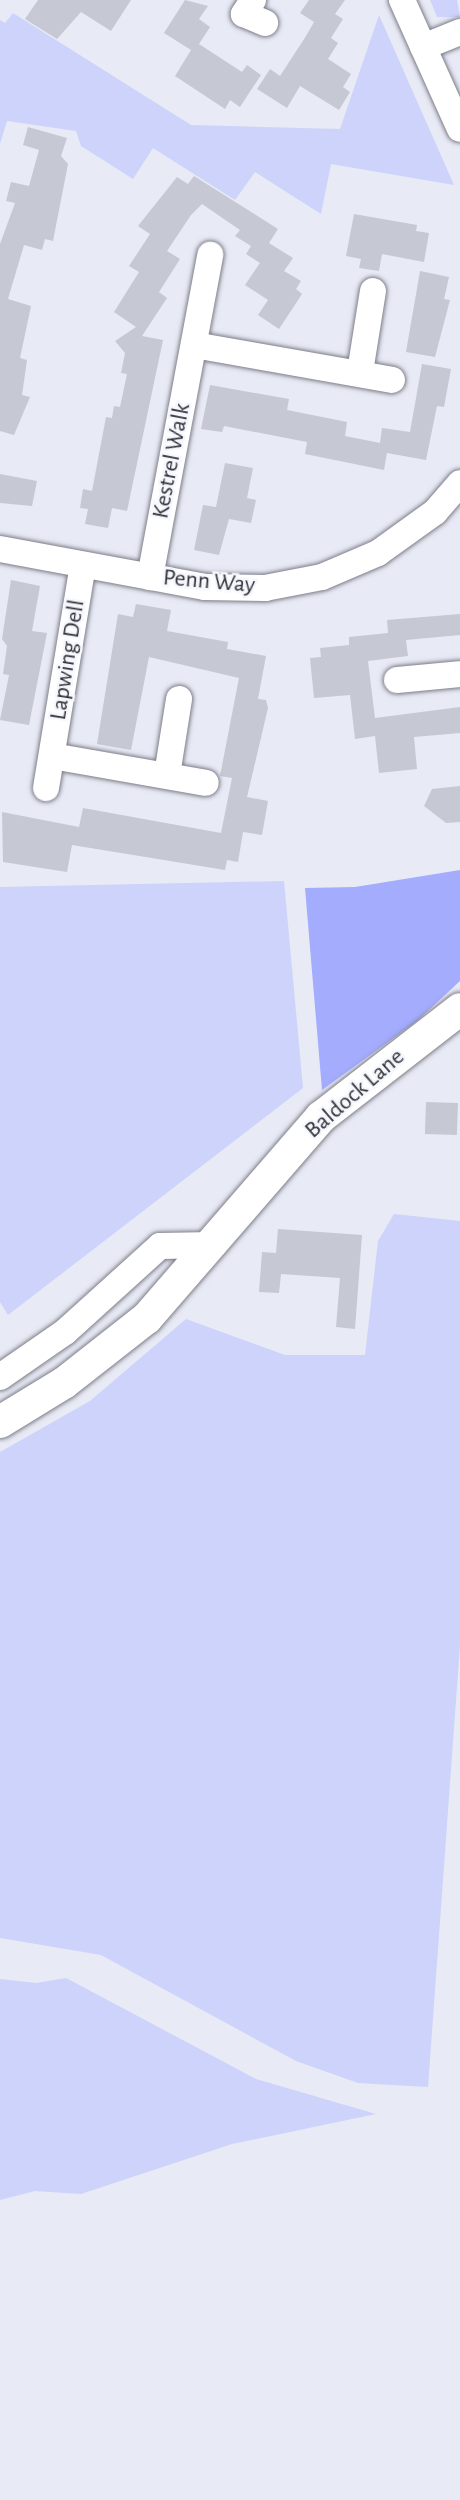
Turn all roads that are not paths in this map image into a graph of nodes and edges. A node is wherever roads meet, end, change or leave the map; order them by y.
1 (253, 0) edge
2 (402, 0) edge
3 (265, 23) dead end
4 (460, 32) edge
5 (423, 47) junction
6 (460, 129) edge
7 (210, 255) dead end
8 (373, 291) dead end
9 (194, 345) junction
10 (360, 372) junction
11 (392, 380) dead end
12 (460, 483) edge
13 (0, 549) edge
14 (83, 565) junction
15 (150, 577) junction
16 (460, 674) edge
17 (398, 680) dead end
18 (179, 699) dead end
19 (52, 756) junction
20 (167, 775) junction
21 (206, 783) dead end
22 (46, 788) dead end
23 (460, 1008) edge
24 (214, 1245) junction
25 (0, 1377) edge
26 (0, 1422) edge

1 - 3 street
2 - 5 street
4 - 5 street
5 - 6 street
7 - 9 street, Kestrel Walk
8 - 10 street
9 - 10 street
9 - 15 street, Kestrel Walk
10 - 11 street
12 - 15 street, Penn Way
13 - 14 street, Penn Way
14 - 15 street, Penn Way
14 - 19 street, Lapwing Dell
16 - 17 street
18 - 20 street
19 - 20 street
19 - 22 street, Lapwing Dell
20 - 21 street
23 - 24 street, Baldock Lane
24 - 25 street
24 - 26 street, Baldock Lane

